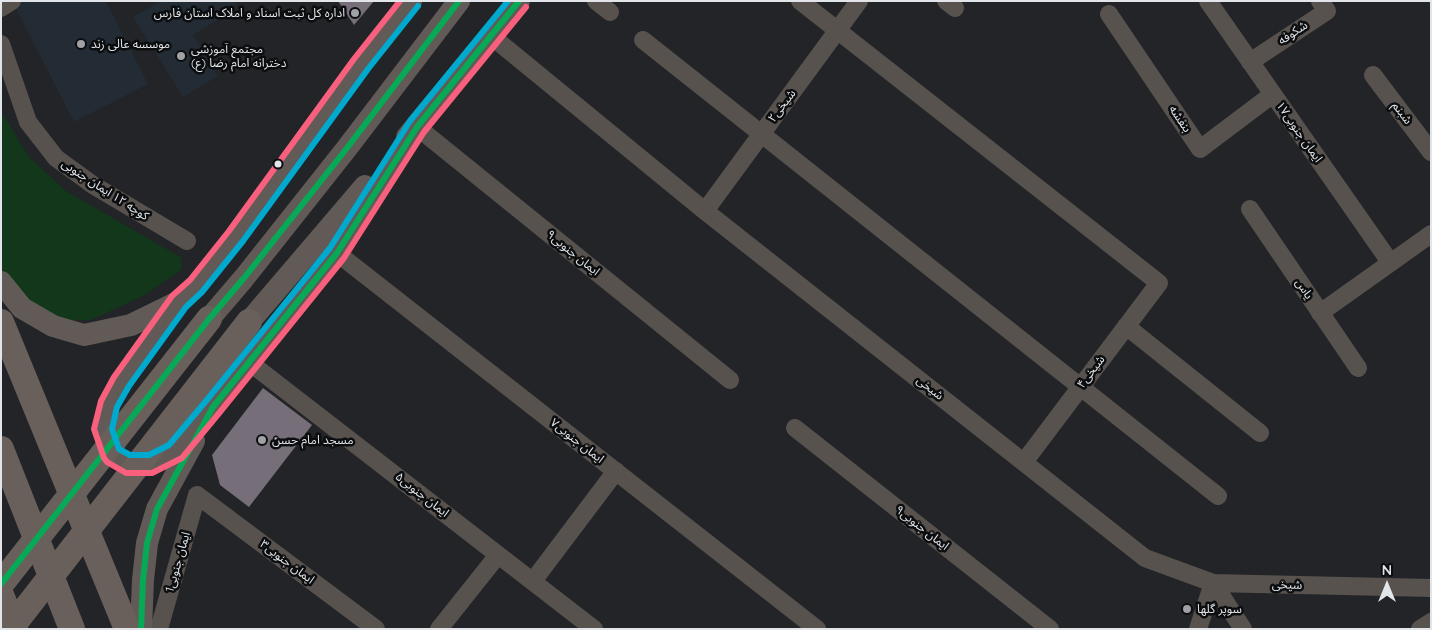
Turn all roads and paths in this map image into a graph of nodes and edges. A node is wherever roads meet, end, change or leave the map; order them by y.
1 (12, 1) edge
2 (411, 1) edge
3 (459, 1) edge
4 (518, 1) edge
5 (596, 1) edge
6 (800, 1) edge
7 (859, 1) edge
8 (1208, 1) edge
9 (1320, 1) edge
10 (1, 8) edge
11 (610, 12) dead end
12 (1109, 14) dead end
13 (838, 31) junction
14 (490, 35) junction
15 (643, 40) dead end
16 (1, 44) edge
17 (1250, 62) junction
18 (1373, 75) dead end
19 (1273, 94) junction
20 (416, 127) junction
21 (762, 133) junction
22 (1431, 152) edge
23 (1250, 210) dead end
24 (705, 211) junction
25 (1431, 234) edge
26 (187, 241) dead end
27 (337, 253) junction
28 (1390, 262) junction
29 (1, 282) edge
30 (179, 302) junction
31 (1320, 313) junction
32 (209, 319) joint
33 (1, 322) edge
34 (248, 322) joint
35 (1126, 326) junction
36 (249, 362) junction
37 (1358, 368) dead end
38 (730, 380) dead end
39 (1080, 387) junction
40 (213, 407) junction
41 (795, 428) dead end
42 (1260, 433) dead end
43 (1, 449) edge
44 (1024, 462) junction
45 (616, 471) junction
46 (197, 495) joint
47 (1218, 496) dead end
48 (498, 554) junction
49 (533, 581) junction
50 (1213, 583) junction
51 (1, 584) edge
52 (1431, 588) edge
53 (1, 595) edge
54 (1431, 622) edge
55 (158, 628) edge
56 (10, 629) edge
57 (14, 629) edge
58 (72, 629) edge
59 (127, 629) edge
60 (141, 629) edge
61 (376, 629) edge
62 (440, 629) edge
63 (594, 629) edge
64 (817, 629) edge
65 (1050, 629) edge
66 (1198, 629) edge
67 (1243, 629) edge
68 (1420, 629) edge

1 - 10 street
2 - 30 main road
3 - 32 main road
4 - 14 main road
5 - 11 street
6 - 13 street
7 - 13 street, شیخی۲
8 - 17 street, ایمان جنوبی۱۷
9 - 17 street, شکوفه
12 - 19 street, بنفشه
13 - 21 street, شیخی۲
13 - 35 street, شیخی۴
14 - 20 main road
14 - 24 street, شیخی
15 - 21 street
16 - 26 street, کوچه ۱۲ ایمان جنوبی
17 - 19 street, ایمان جنوبی۱۷
18 - 22 street, شبنم
19 - 28 street, ایمان جنوبی۱۷
20 - 27 main road
20 - 34 main road
20 - 38 street, ایمان جنوبی۹
21 - 24 street, شیخی۲
21 - 39 street
23 - 31 street, یاس
24 - 44 street, شیخی
25 - 28 street
27 - 36 main road
27 - 45 street, ایمان جنوبی۷
28 - 31 street
29 - 30 main road
30 - 40 main road
31 - 37 street, یاس
32 - 51 highway, bridge
33 - 59 highway
34 - 56 highway, bridge
35 - 39 street, شیخی۴
35 - 42 street
36 - 40 main road
36 - 48 street, ایمان جنوبی۵
39 - 44 street, شیخی۴
39 - 47 street
40 - 60 main road
41 - 65 street, ایمان جنوبی۹
43 - 58 highway
44 - 50 street, شیخی
45 - 49 street
45 - 64 street, ایمان جنوبی۷
46 - 55 street, 1ایمان جنوبی
46 - 61 street, ایمان جنوبی۳
48 - 49 street, ایمان جنوبی۵
48 - 62 street
49 - 63 street, ایمان جنوبی۵
50 - 52 street, شیخی
50 - 66 street
50 - 67 street
53 - 57 highway
54 - 68 street

